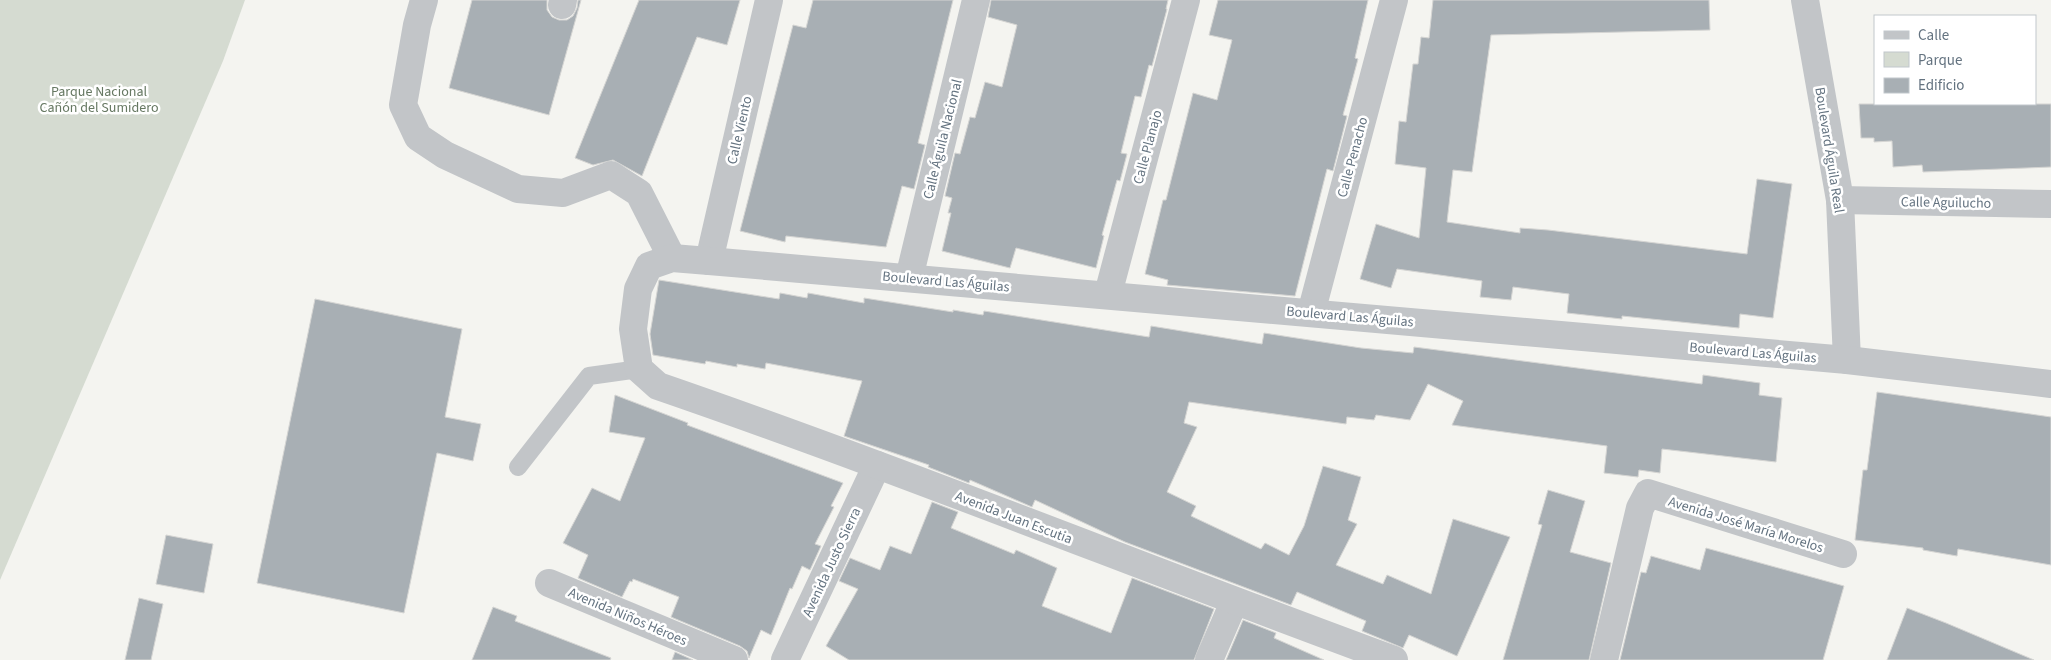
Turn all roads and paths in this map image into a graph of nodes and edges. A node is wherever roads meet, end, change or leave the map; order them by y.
1 (424, 0) edge
2 (769, 0) edge
3 (976, 0) edge
4 (1186, 0) edge
5 (1394, 0) edge
6 (1805, 0) edge
7 (1814, 0) edge
8 (1840, 200) junction
9 (2051, 204) edge
10 (709, 261) junction
11 (660, 262) junction
12 (909, 278) junction
13 (1108, 294) junction
14 (1311, 313) junction
15 (1847, 360) junction
16 (639, 368) junction
17 (2051, 384) edge
18 (877, 465) junction
19 (518, 467) dead end
20 (1843, 554) dead end
21 (549, 583) dead end
22 (1234, 602) junction
23 (734, 660) edge
24 (786, 660) edge
25 (1209, 660) edge
26 (1394, 660) edge
27 (1604, 660) edge

1 - 11 street
2 - 10 street, Calle Viento
3 - 12 street, Calle Águila Nacional
4 - 13 street, Calle Planajo
5 - 14 street, Calle Penacho
6 - 7 street
6 - 8 street, Boulevard Águila Real
8 - 9 street, Calle Aguilucho
8 - 15 street, Boulevard Águila Real
10 - 11 street, Boulevard Las Águilas
10 - 12 street, Boulevard Las Águilas
11 - 16 street
12 - 13 street, Boulevard Las Águilas
13 - 14 street, Boulevard Las Águilas
14 - 15 street, Boulevard Las Águilas
15 - 17 street, Boulevard Las Águilas
16 - 18 street, Avenida Juan Escutia
16 - 19 lane
18 - 22 street, Avenida Juan Escutia
18 - 24 street, Avenida Justo Sierra
20 - 27 street, Avenida José María Morelos
21 - 23 street, Avenida Niños Héroes
22 - 25 street
22 - 26 street, Avenida Juan Escutia

